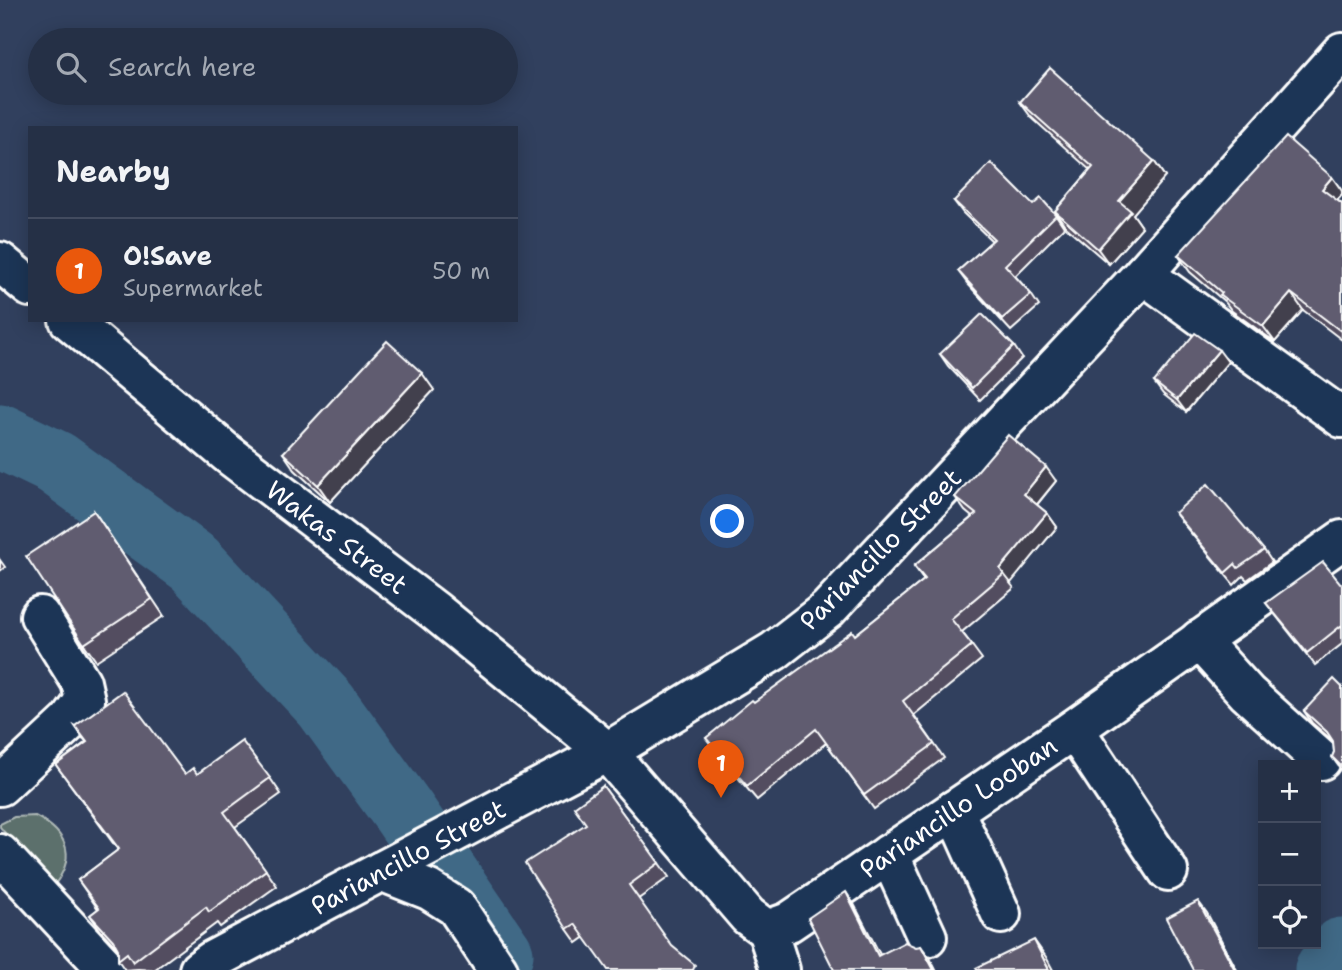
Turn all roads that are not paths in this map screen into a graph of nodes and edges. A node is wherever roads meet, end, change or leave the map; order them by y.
1 (1342, 52) edge
2 (0, 262) edge
3 (1143, 274) junction
4 (28, 285) edge
5 (71, 322) edge
6 (1342, 418) edge
7 (1342, 540) edge
8 (40, 616) dead end
9 (1199, 639) junction
10 (1074, 729) junction
11 (607, 752) junction
12 (1321, 760) dead end
13 (0, 786) edge
14 (954, 810) junction
15 (889, 854) junction
16 (0, 855) edge
17 (387, 867) junction
18 (1168, 871) dead end
19 (1000, 914) dead end
20 (767, 930) junction
21 (927, 937) dead end
22 (108, 970) edge
23 (199, 970) edge
24 (498, 970) edge
25 (780, 970) edge

1 - 3 street, Pariancillo Street
2 - 4 street
3 - 6 street
3 - 11 street, Pariancillo Street
5 - 11 street, Wakas Street
7 - 9 street, Pariancillo Looban
8 - 13 street
9 - 10 street, Pariancillo Looban
9 - 12 street
10 - 14 street, Pariancillo Looban
10 - 18 street
11 - 17 street, Pariancillo Street
11 - 20 street
14 - 15 street, Pariancillo Looban
14 - 19 street
15 - 20 street, Pariancillo Looban
15 - 21 street
16 - 22 street
17 - 23 street, Pariancillo Street
17 - 24 street
20 - 25 street

